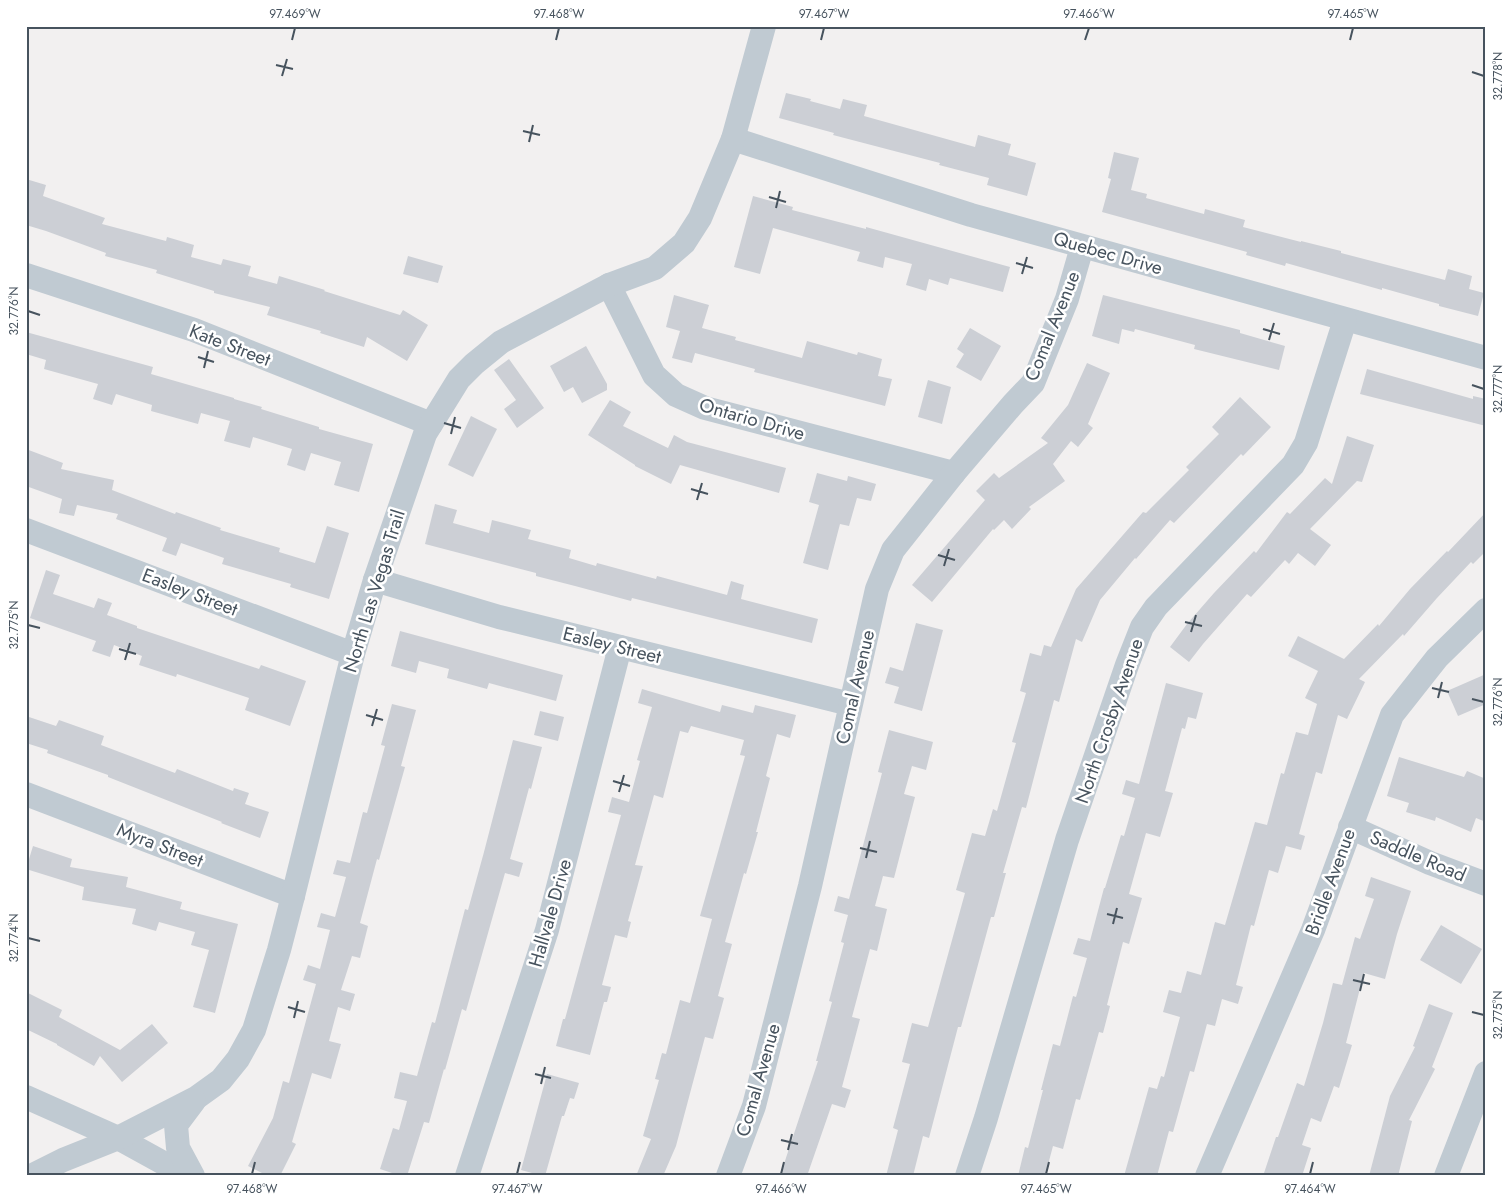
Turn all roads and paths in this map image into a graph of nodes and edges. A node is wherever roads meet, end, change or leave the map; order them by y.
1 (764, 26) edge
2 (733, 139) junction
3 (1082, 246) junction
4 (26, 275) edge
5 (609, 285) junction
6 (1345, 320) junction
7 (1486, 358) edge
8 (431, 424) junction
9 (954, 473) junction
10 (26, 530) edge
11 (375, 580) junction
12 (1486, 610) edge
13 (620, 647) junction
14 (353, 654) junction
15 (850, 704) junction
16 (26, 794) edge
17 (1350, 828) junction
18 (1486, 884) edge
19 (294, 896) junction
20 (1486, 1073) edge
21 (26, 1097) edge
22 (196, 1098) junction
23 (118, 1138) junction
24 (31, 1176) edge
25 (187, 1176) edge
26 (193, 1176) edge
27 (467, 1176) edge
28 (728, 1176) edge
29 (967, 1176) edge
30 (1207, 1176) edge
31 (1446, 1176) edge

1 - 2 street, North Las Vegas Trail
2 - 3 street, Quebec Drive
2 - 5 street, North Las Vegas Trail
3 - 6 street, Quebec Drive
3 - 9 street, Comal Avenue
4 - 8 street, Kate Street
5 - 8 street, North Las Vegas Trail
5 - 9 street, Ontario Drive
6 - 7 street, Quebec Drive
6 - 29 street, North Crosby Avenue
8 - 11 street, North Las Vegas Trail
9 - 15 street, Comal Avenue
10 - 14 street, Easley Street
11 - 13 street, Easley Street
11 - 14 street, North Las Vegas Trail
12 - 17 street, Bridle Avenue
13 - 15 street, Easley Street
13 - 27 street, Hallvale Drive
14 - 19 street, North Las Vegas Trail
15 - 28 street, Comal Avenue
16 - 19 street, Myra Street
17 - 18 street, Saddle Road
17 - 30 street, Bridle Avenue
19 - 22 street, North Las Vegas Trail
20 - 31 street
21 - 23 street
22 - 23 street, North Las Vegas Trail
22 - 26 street
23 - 24 street, North Las Vegas Trail
23 - 25 street

